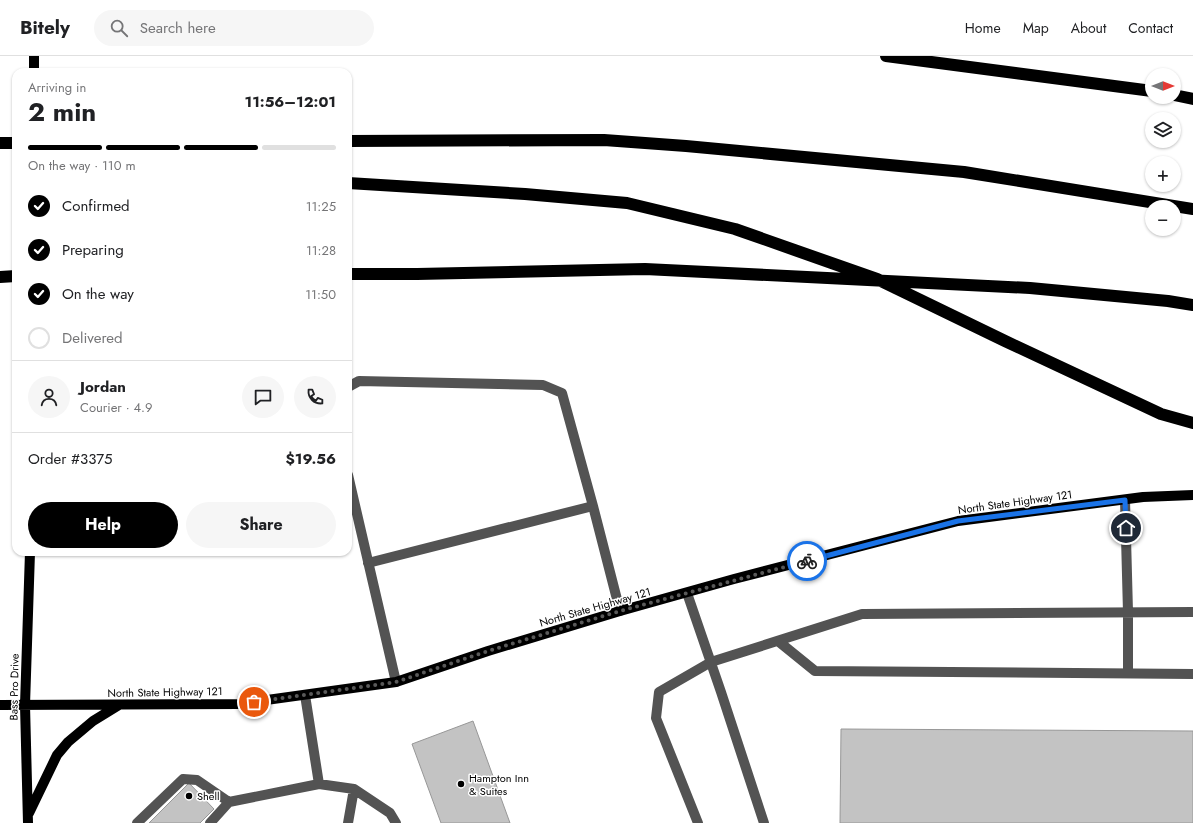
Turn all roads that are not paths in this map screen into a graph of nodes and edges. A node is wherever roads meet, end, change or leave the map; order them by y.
1 (34, 56) edge
2 (886, 56) edge
3 (34, 68) edge
4 (1145, 90) edge
5 (1181, 96) edge
6 (1193, 99) edge
7 (352, 141) edge
8 (0, 143) edge
9 (12, 143) edge
10 (352, 183) edge
11 (1193, 210) edge
12 (352, 274) edge
13 (1193, 305) edge
14 (352, 385) edge
15 (1193, 423) edge
16 (352, 493) edge
17 (1193, 496) edge
18 (1125, 500) junction
19 (593, 506) junction
20 (30, 556) edge
21 (368, 563) junction
22 (687, 593) junction
23 (620, 611) junction
24 (1128, 612) junction
25 (1193, 612) edge
26 (778, 641) junction
27 (711, 662) junction
28 (1128, 673) junction
29 (1193, 674) edge
30 (396, 682) junction
31 (305, 695) junction
32 (0, 705) edge
33 (25, 705) junction
34 (119, 705) junction
35 (319, 784) junction
36 (354, 789) junction
37 (228, 802) junction
38 (28, 819) edge
39 (138, 823) edge
40 (210, 823) edge
41 (348, 823) edge
42 (396, 823) edge
43 (698, 823) edge
44 (764, 823) edge

1 - 3 main road
2 - 4 highway
5 - 6 highway
7 - 11 highway
8 - 9 highway
10 - 15 highway
12 - 13 highway
14 - 19 lane
16 - 21 lane
17 - 18 main road, North State Highway 121
18 - 22 main road, North State Highway 121
18 - 24 lane
19 - 21 lane
19 - 23 lane
20 - 33 main road, Bass Pro Drive
21 - 30 lane
22 - 23 main road, North State Highway 121
22 - 27 lane
23 - 30 main road, North State Highway 121
24 - 25 lane
24 - 26 lane
24 - 28 lane
26 - 27 lane
26 - 28 lane
27 - 43 lane
27 - 44 lane
28 - 29 lane
30 - 31 main road, North State Highway 121
31 - 34 main road, North State Highway 121
31 - 35 lane
32 - 33 main road, North State Highway 121
33 - 34 main road, North State Highway 121
33 - 38 main road, Bass Pro Drive
34 - 38 main road
35 - 36 lane
35 - 37 lane
36 - 41 lane
36 - 42 lane
37 - 39 lane
37 - 40 lane

